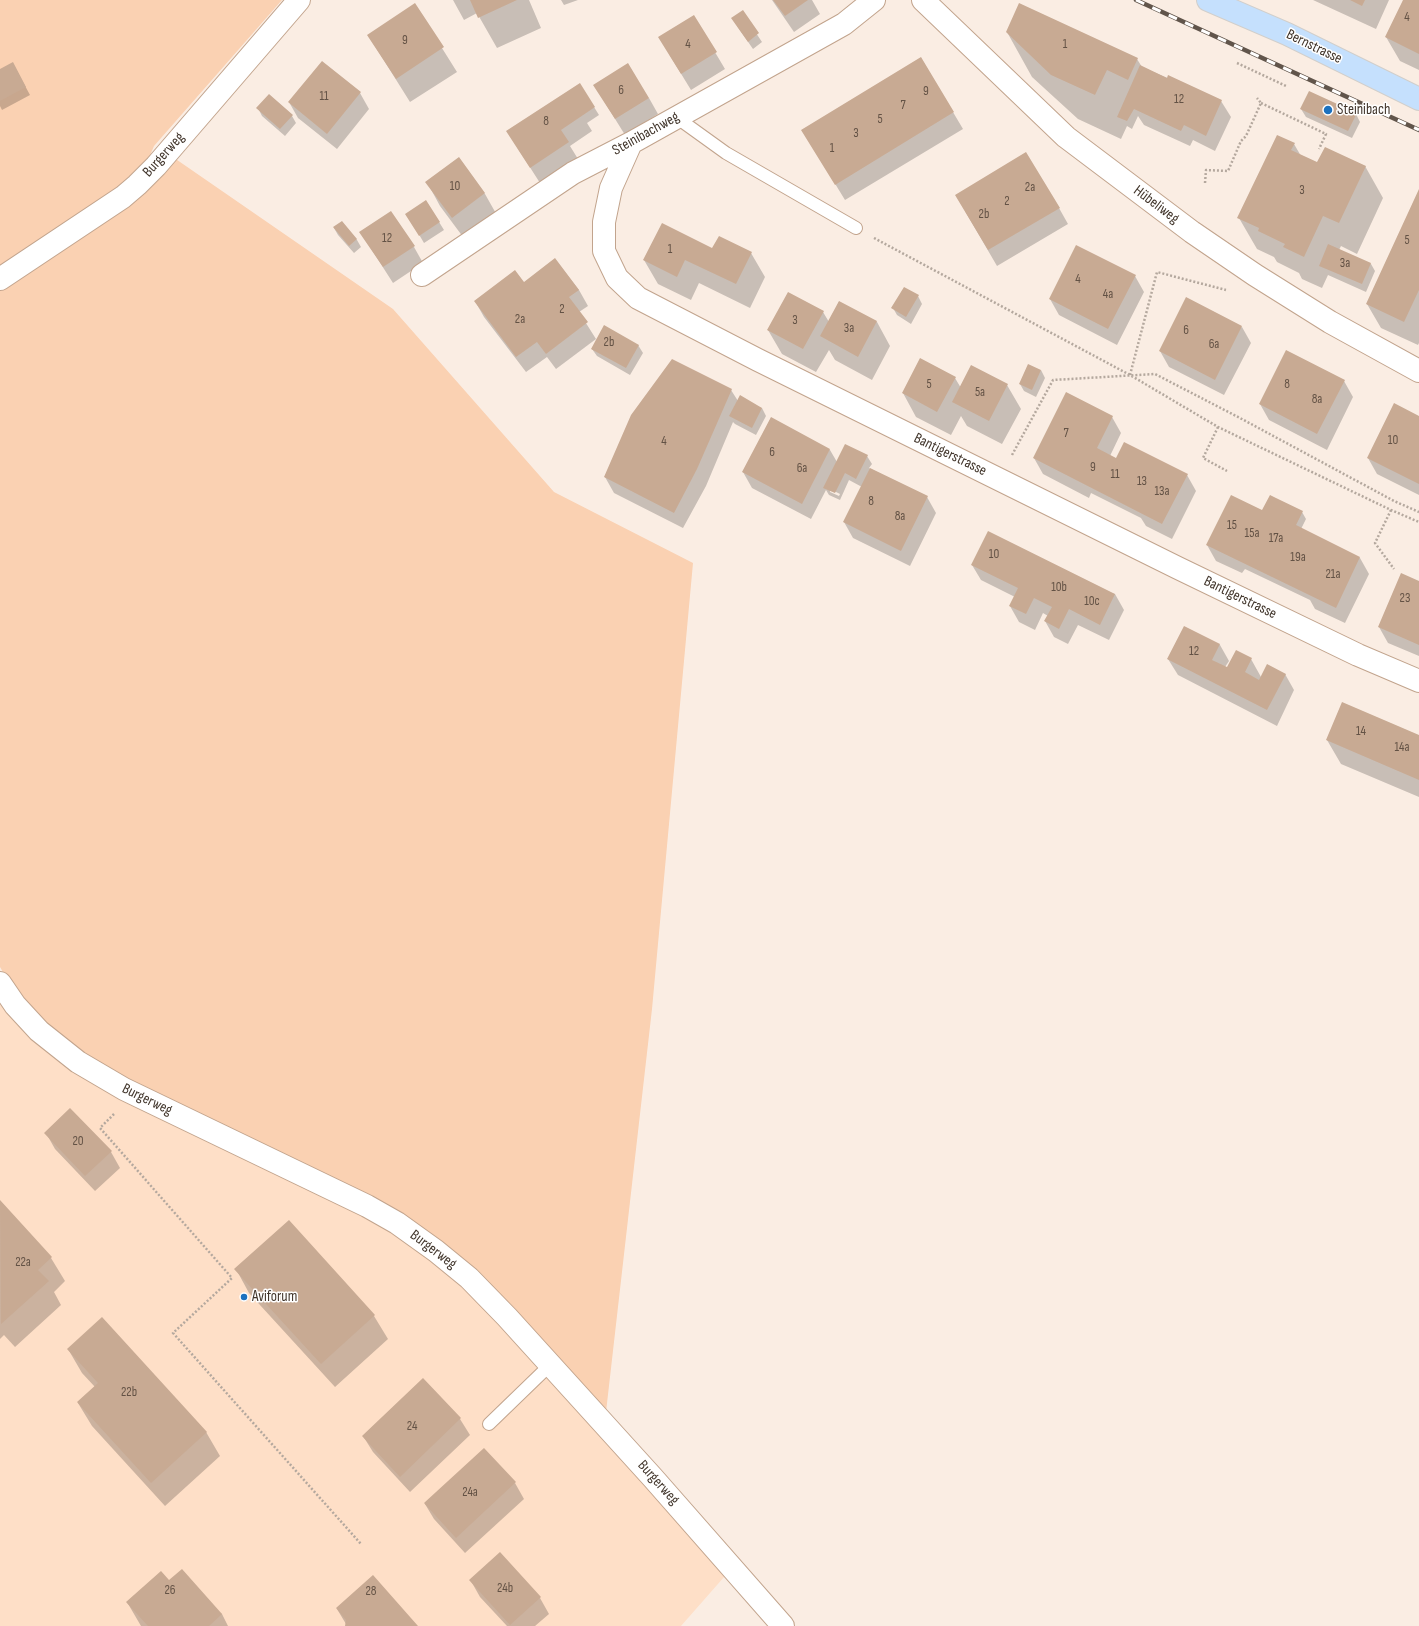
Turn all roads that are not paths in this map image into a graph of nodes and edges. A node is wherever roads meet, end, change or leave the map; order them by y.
1 (299, 0) edge
2 (874, 0) edge
3 (923, 0) edge
4 (1208, 0) edge
5 (1419, 98) edge
6 (676, 117) junction
7 (631, 143) junction
8 (856, 228) road end
9 (422, 275) dead end
10 (0, 279) edge
11 (1419, 371) edge
12 (1419, 681) edge
13 (0, 983) edge
14 (550, 1365) junction
15 (489, 1424) dead end
16 (783, 1626) edge

1 - 10 street, Burgerweg
2 - 6 street, Steinibachweg
3 - 11 street, Hübeliweg
4 - 5 main road, Bernstrasse
6 - 7 street, Steinibachweg
6 - 8 lane
7 - 9 street, Steinibachweg
7 - 12 street, Bantigerstrasse
13 - 14 street, Burgerweg
14 - 15 lane
14 - 16 street, Burgerweg

